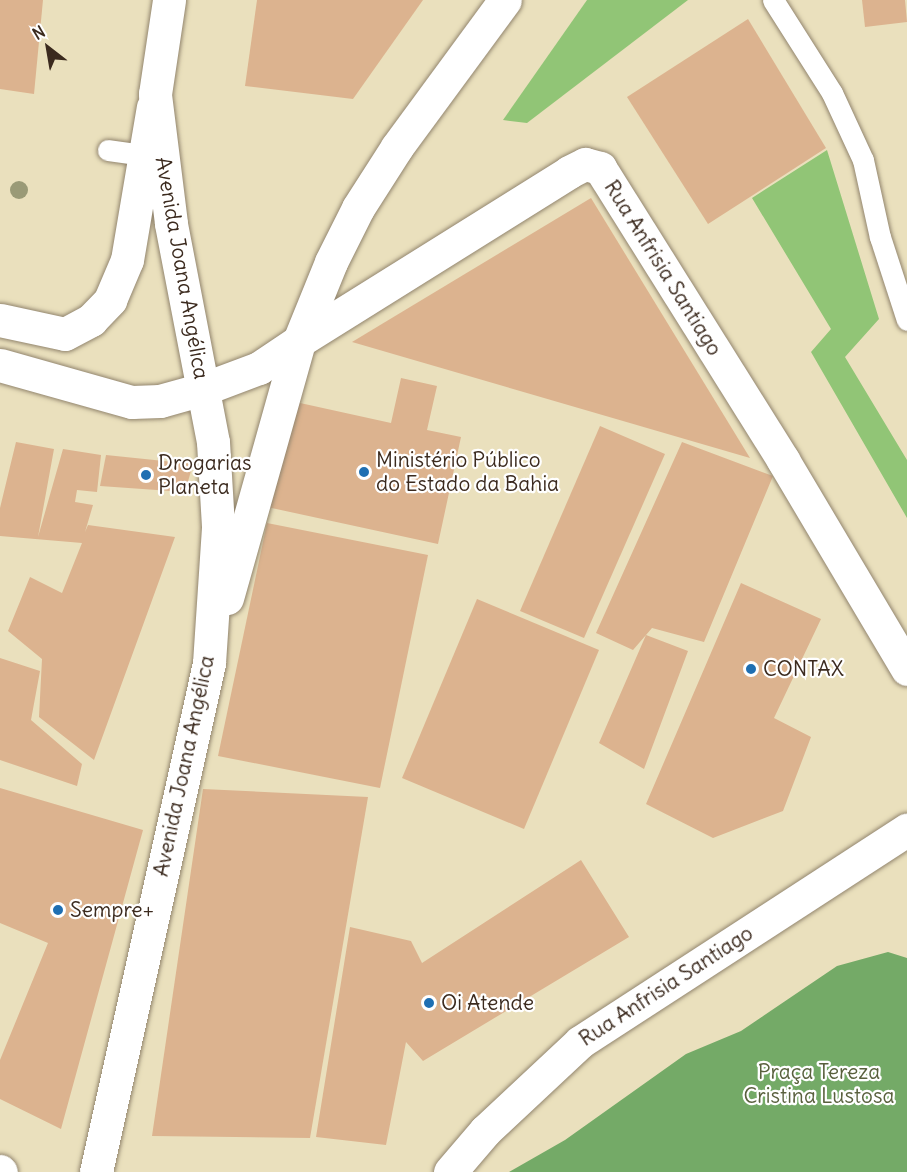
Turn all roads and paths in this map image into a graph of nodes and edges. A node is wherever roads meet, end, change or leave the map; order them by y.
1 (169, 0) edge
2 (505, 0) edge
3 (772, 0) edge
4 (155, 94) junction
5 (108, 150) dead end
6 (145, 155) junction
7 (0, 320) edge
8 (907, 320) edge
9 (299, 340) junction
10 (0, 365) edge
11 (203, 389) junction
12 (209, 663) junction
13 (907, 669) edge
14 (907, 830) edge
15 (96, 1172) edge
16 (450, 1172) edge

1 - 4 main road, Avenida Joana Angélica
2 - 9 main road
3 - 8 lane
4 - 6 main road
4 - 11 main road, Avenida Joana Angélica
5 - 6 lane
6 - 7 main road
9 - 11 main road, Rua Anfrisia Santiago
9 - 12 main road
9 - 13 main road, Rua Anfrisia Santiago
10 - 11 main road, Rua Anfrisia Santiago
11 - 12 main road, Avenida Joana Angélica
12 - 15 main road, Avenida Joana Angélica
14 - 16 main road, Rua Anfrisia Santiago

